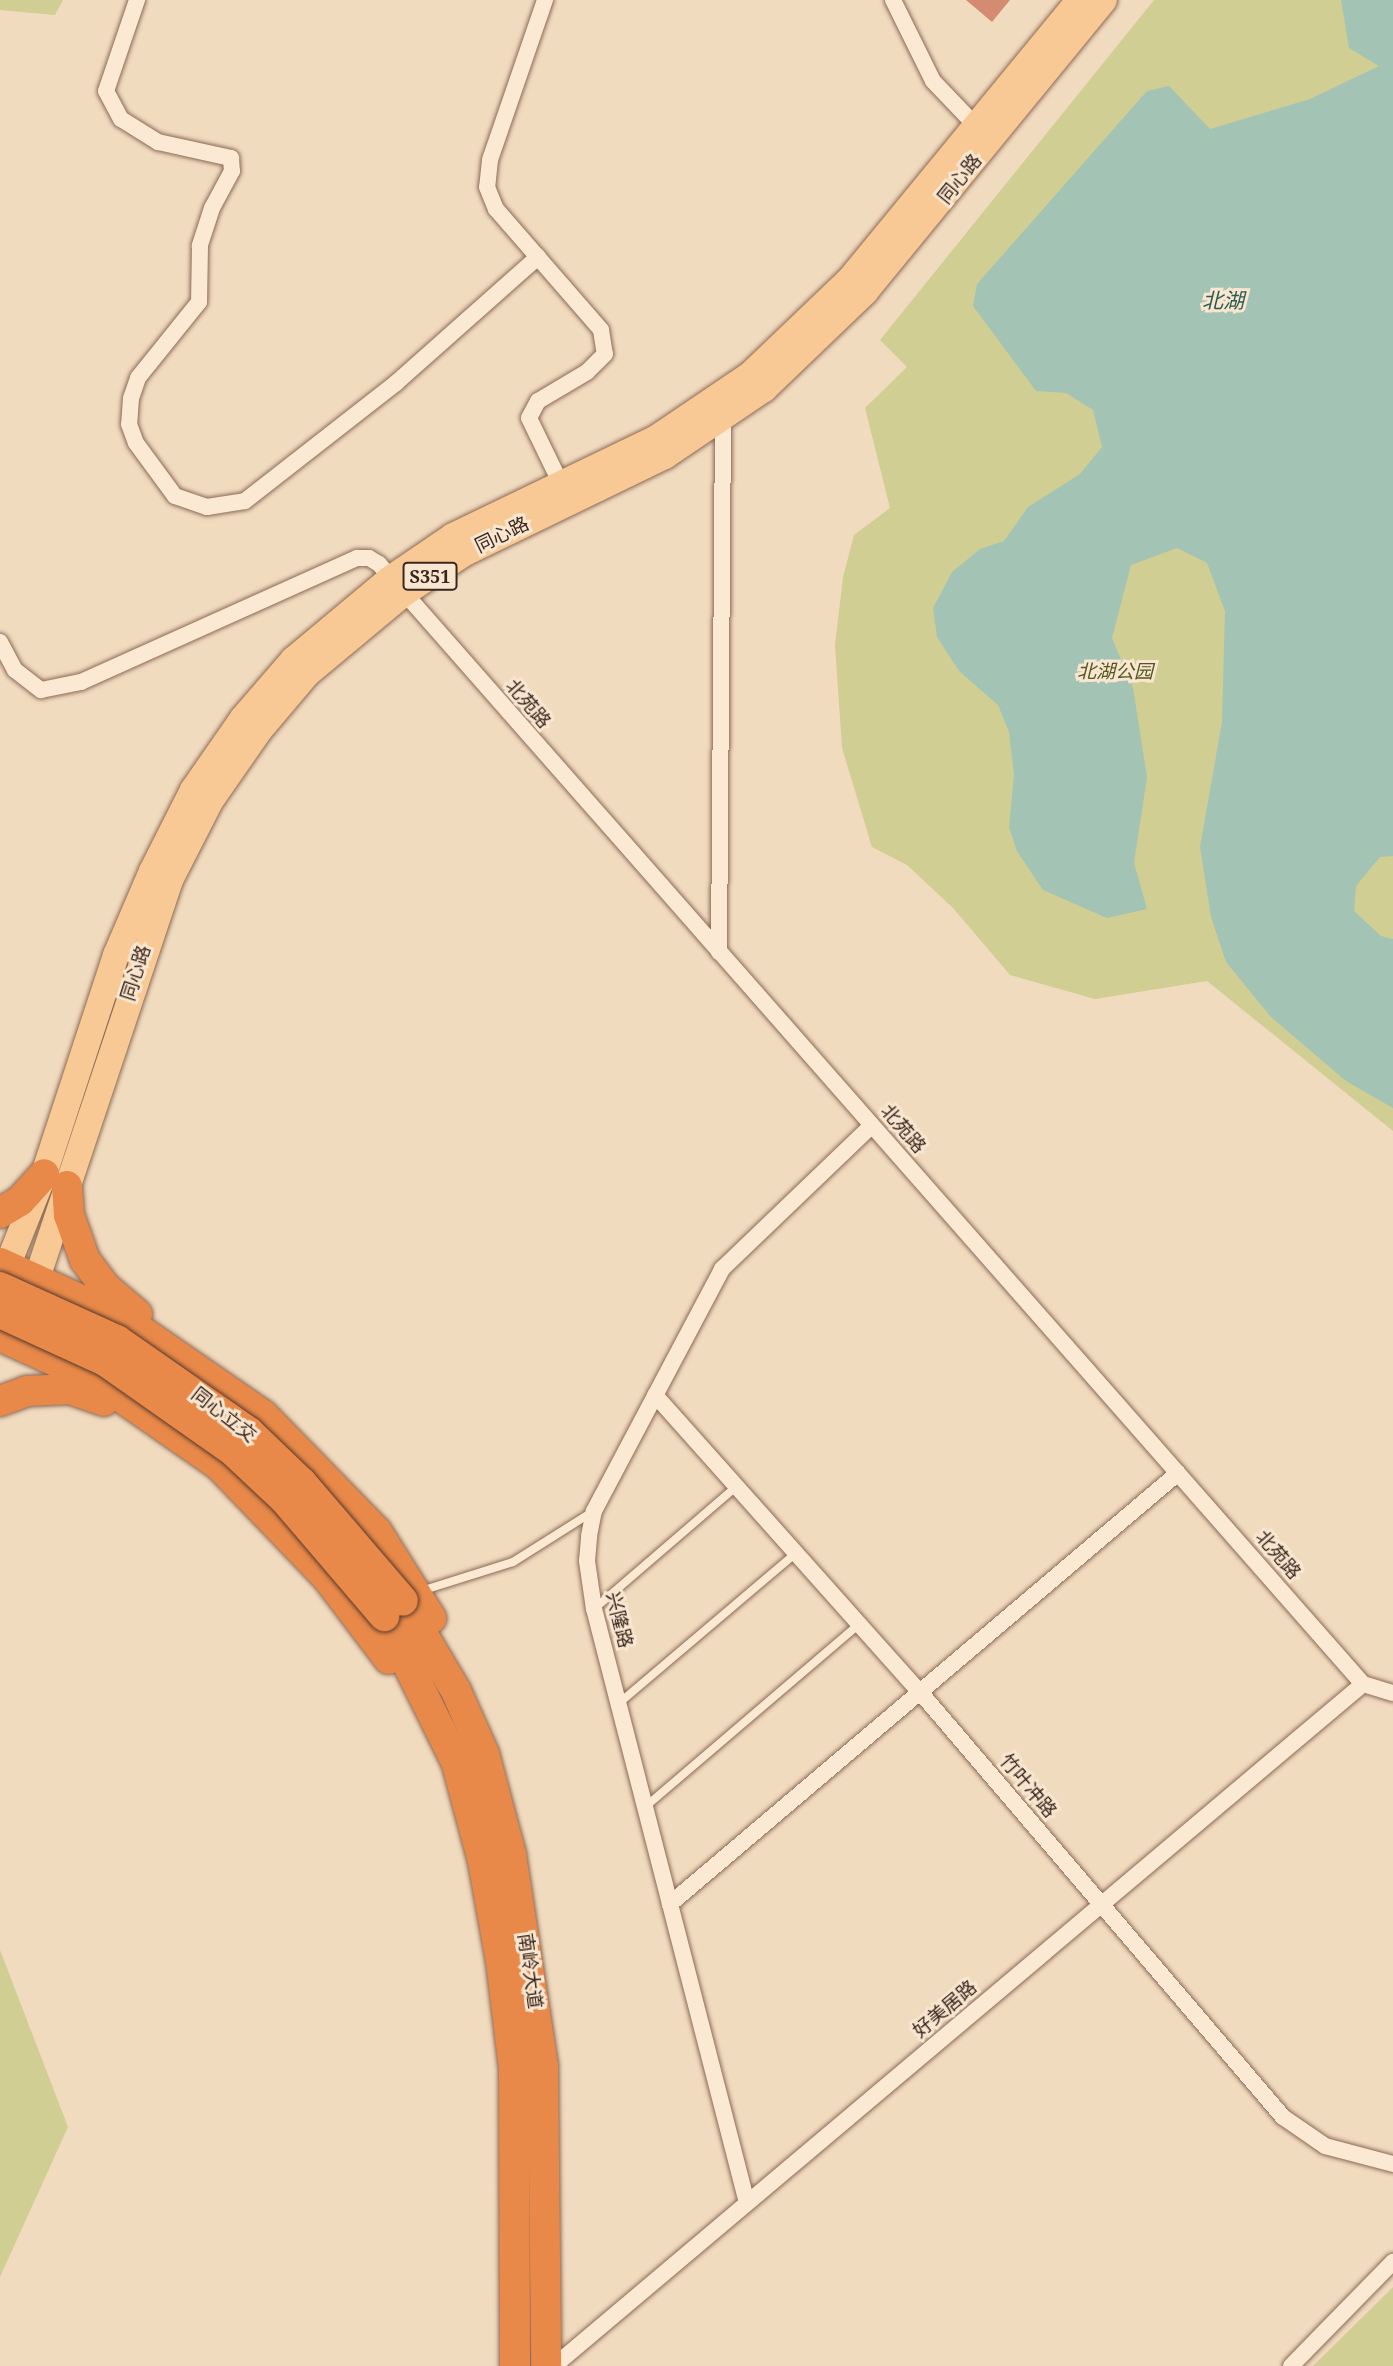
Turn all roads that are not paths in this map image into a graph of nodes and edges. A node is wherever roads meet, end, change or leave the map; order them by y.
1 (137, 0) edge
2 (545, 0) edge
3 (893, 0) edge
4 (1079, 0) edge
5 (1104, 0) edge
6 (977, 127) junction
7 (538, 257) junction
8 (723, 421) junction
9 (561, 484) junction
10 (397, 587) junction
11 (0, 642) edge
12 (719, 952) junction
13 (872, 1126) junction
14 (55, 1180) junction
15 (0, 1213) edge
16 (2, 1275) edge
17 (37, 1278) junction
18 (1, 1333) edge
19 (198, 1366) junction
20 (654, 1395) junction
21 (0, 1401) edge
22 (160, 1421) junction
23 (1178, 1473) junction
24 (736, 1487) junction
25 (594, 1511) junction
26 (796, 1553) junction
27 (401, 1603) junction
28 (594, 1609) junction
29 (859, 1624) junction
30 (1363, 1684) junction
31 (920, 1692) junction
32 (1393, 1693) edge
33 (618, 1704) junction
34 (471, 1759) junction
35 (645, 1807) junction
36 (670, 1904) junction
37 (1102, 1905) junction
38 (1393, 2164) edge
39 (747, 2203) junction
40 (1393, 2262) edge
41 (515, 2366) edge
42 (546, 2366) edge
43 (554, 2366) edge
44 (1291, 2366) edge

1 - 7 street
2 - 7 street
3 - 6 street
4 - 6 main road, 同心路 / S351
5 - 8 main road, 同心路 / S351
6 - 9 main road, 同心路 / S351
7 - 9 street
8 - 10 main road, 同心路 / S351
8 - 12 street
9 - 10 main road, 同心路 / S351
10 - 11 street, 北苑路
10 - 12 street, 北苑路
10 - 14 main road, 同心路 / S351
12 - 13 street, 北苑路
13 - 20 street, 兴隆路
13 - 23 street, 北苑路
14 - 15 highway
14 - 16 main road, 同心路 / S351
14 - 17 main road, 同心路 / S351
14 - 19 highway
16 - 17 highway
16 - 27 highway, 同心立交, bridge
17 - 18 main road, 同心路 / S351
17 - 19 highway
18 - 22 highway
18 - 27 highway, 同心立交, bridge
19 - 27 highway
20 - 24 street, 竹叶冲路
20 - 25 street, 兴隆路
21 - 22 highway
22 - 34 highway
23 - 30 street, 北苑路
23 - 31 street
24 - 26 street, 竹叶冲路
24 - 28 lane
25 - 27 lane
25 - 28 street, 兴隆路
26 - 29 street, 竹叶冲路
26 - 33 lane
27 - 34 highway, 南岭大道
28 - 33 street, 兴隆路
29 - 31 street, 竹叶冲路
29 - 35 lane
30 - 32 street
30 - 37 street, 好美居路
31 - 36 street
31 - 37 street, 竹叶冲路
33 - 35 street, 兴隆路
34 - 41 highway, 南岭大道
34 - 42 highway, 南岭大道
35 - 36 street, 兴隆路
36 - 39 street, 兴隆路
37 - 38 street, 竹叶冲路
37 - 39 street, 好美居路
39 - 43 street, 好美居路
40 - 44 street

